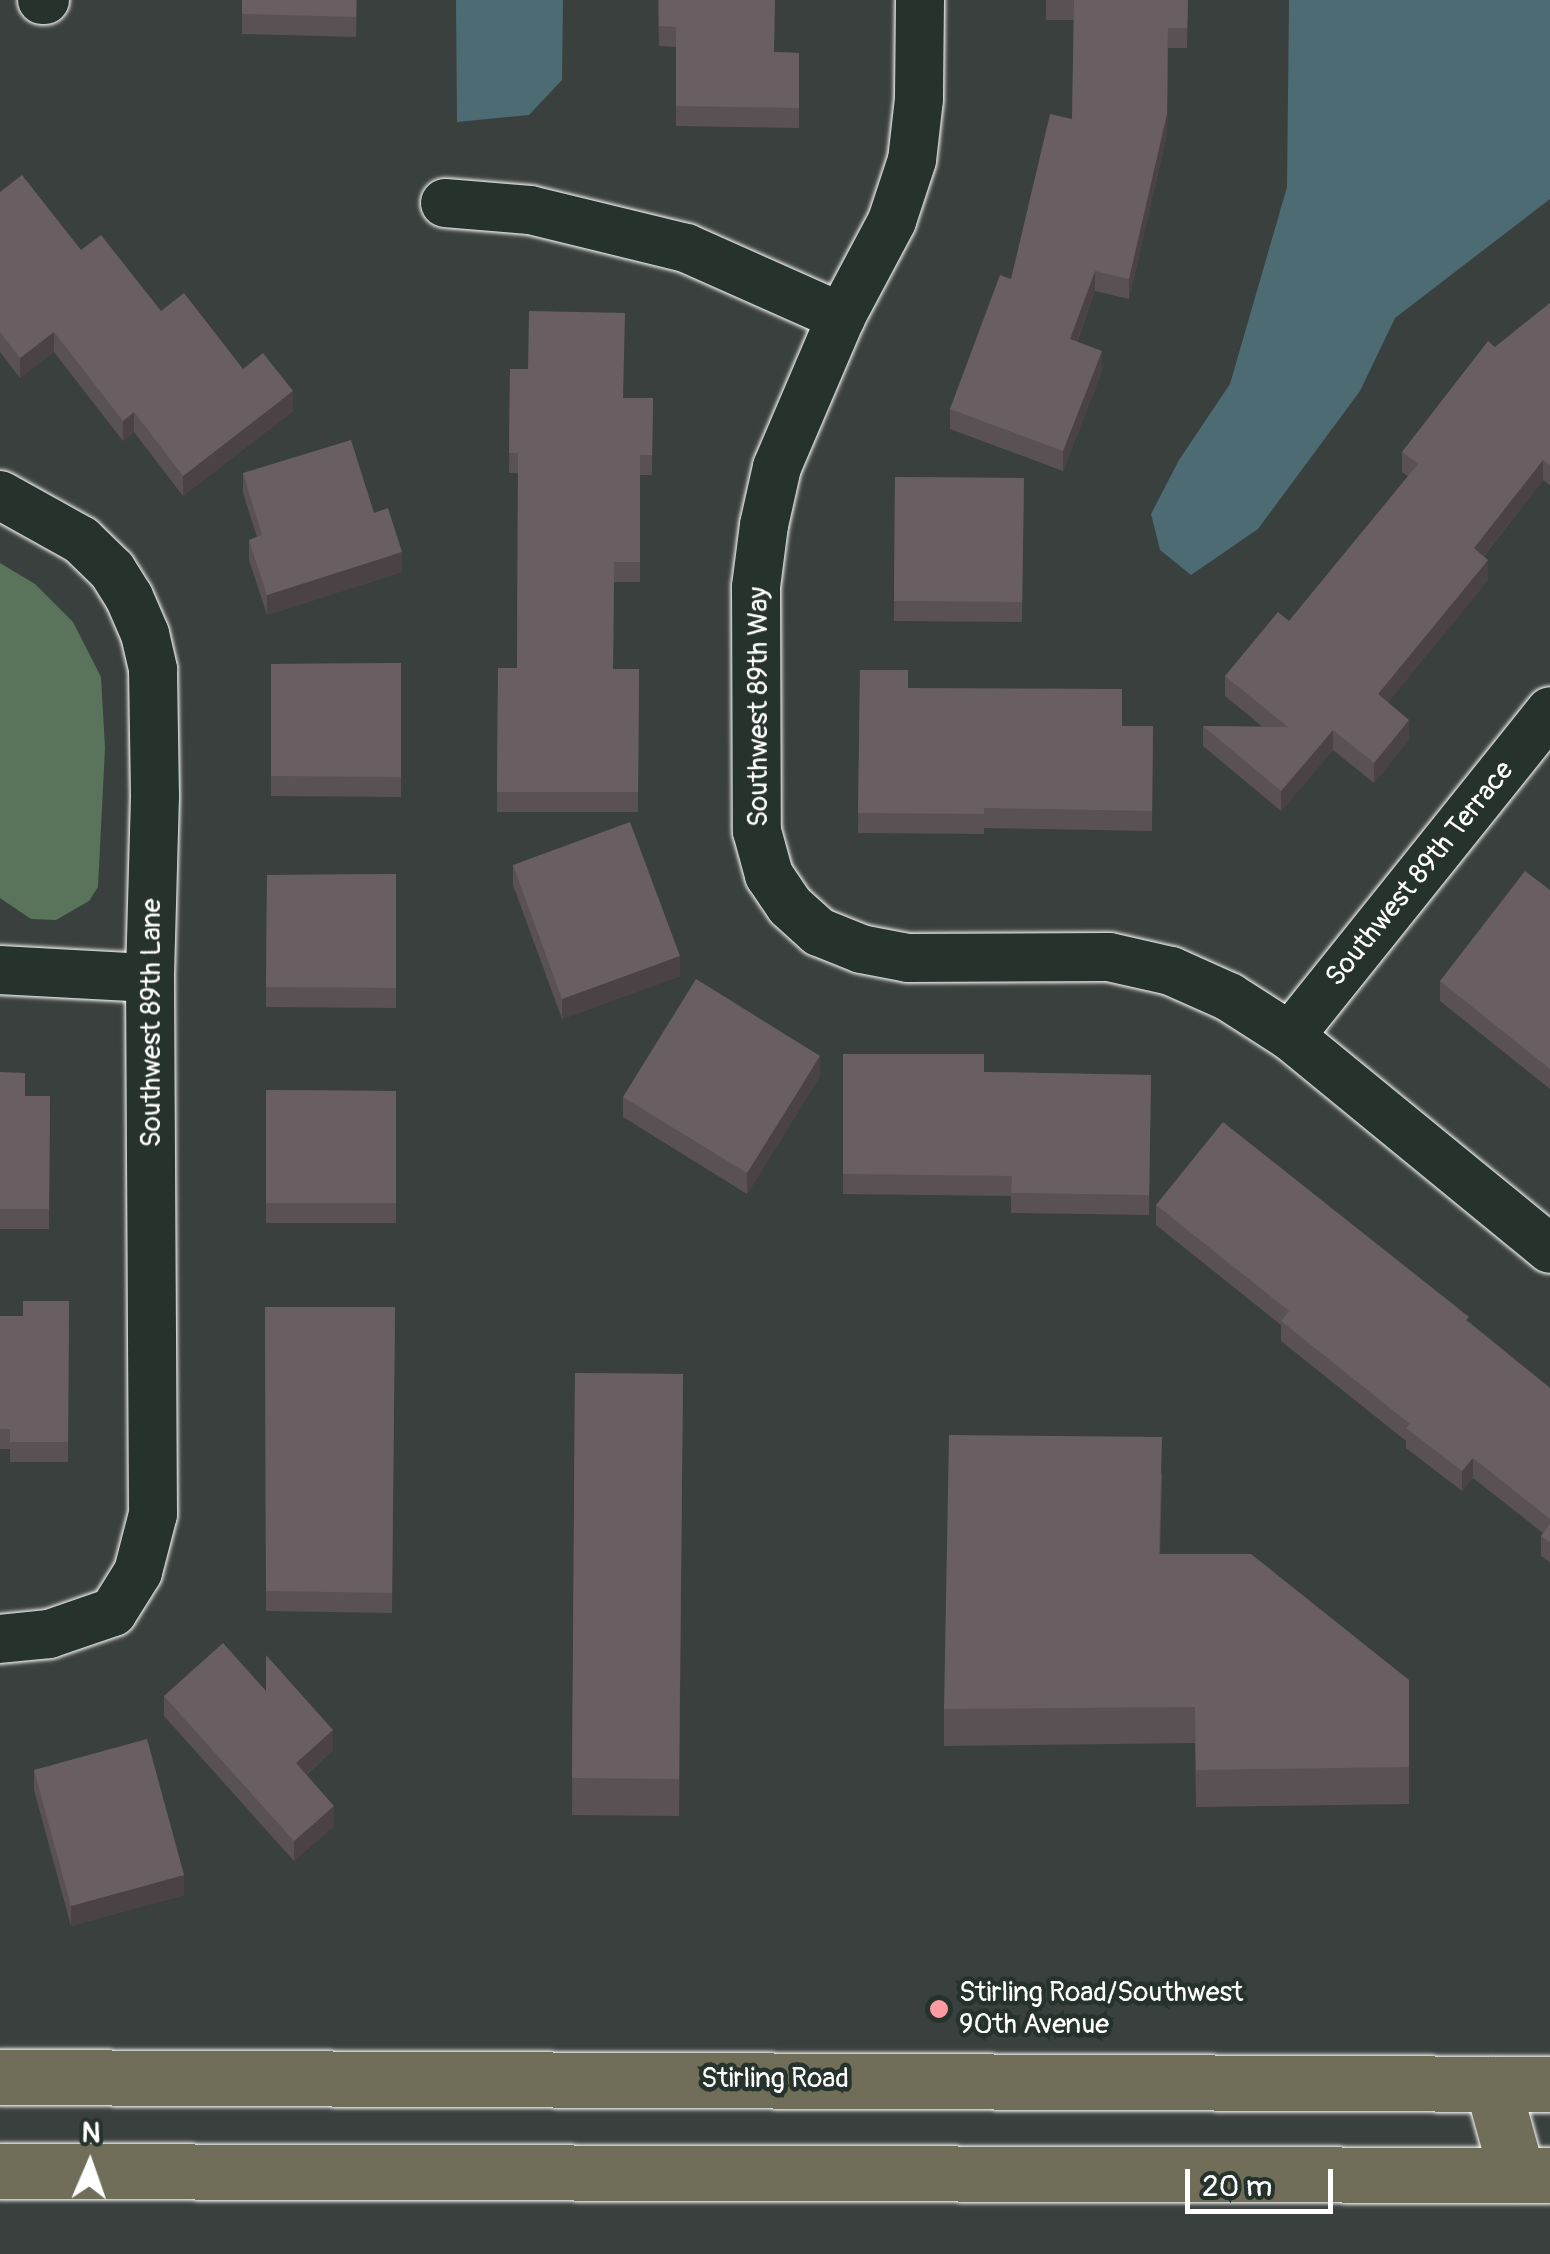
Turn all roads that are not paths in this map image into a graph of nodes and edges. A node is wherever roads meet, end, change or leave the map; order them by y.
1 (920, 0) edge
2 (445, 202) dead end
3 (840, 316) junction
4 (0, 495) edge
5 (1550, 712) edge
6 (0, 970) edge
7 (150, 978) junction
8 (1290, 1036) junction
9 (1550, 1250) edge
10 (0, 1639) edge
11 (0, 2077) edge
12 (1492, 2084) junction
13 (1550, 2084) edge
14 (0, 2171) edge
15 (1534, 2175) edge

1 - 3 street, Southwest 89th Way
2 - 3 street
3 - 8 street, Southwest 89th Way
4 - 7 street, Southwest 89th Lane
5 - 8 street, Southwest 89th Terrace
6 - 7 street
7 - 10 street, Southwest 89th Lane
8 - 9 street, Southwest 89th Way
11 - 12 main road, Stirling Road
12 - 13 main road, Stirling Road
12 - 15 main road
14 - 15 main road

